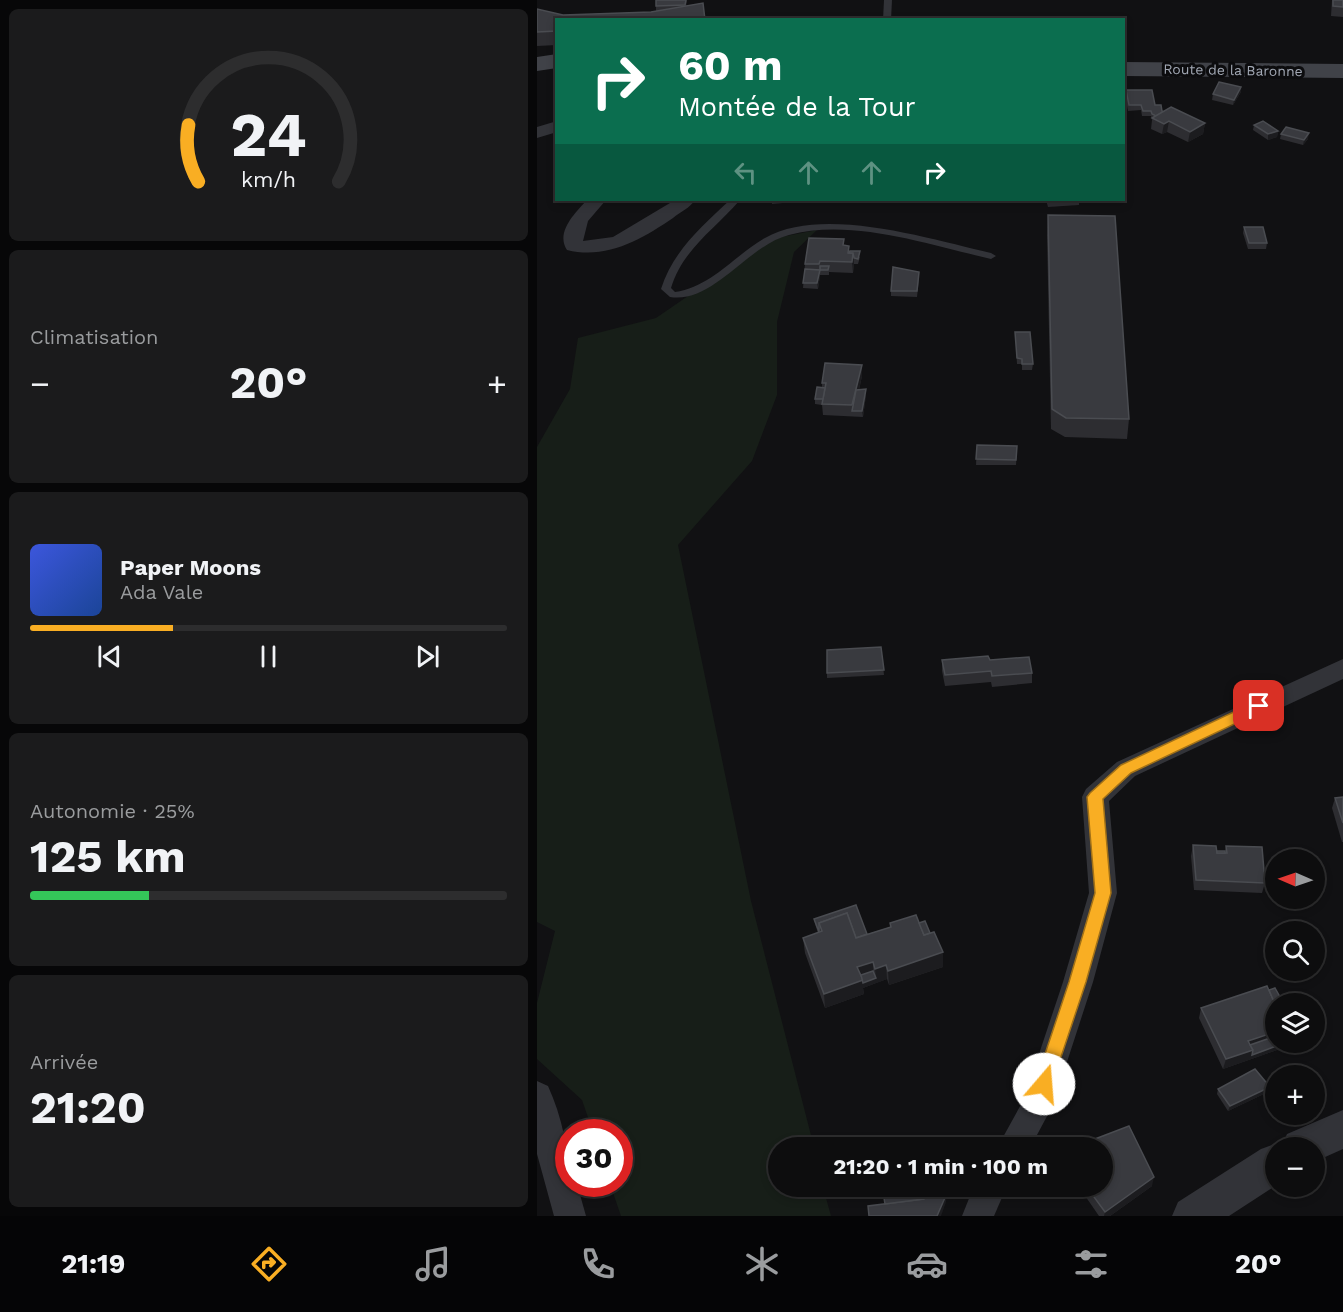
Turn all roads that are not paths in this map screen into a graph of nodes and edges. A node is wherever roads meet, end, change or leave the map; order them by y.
1 (888, 0) edge
2 (887, 18) edge
3 (555, 62) edge
4 (537, 64) edge
5 (1125, 69) edge
6 (1343, 71) edge
7 (555, 127) edge
8 (537, 133) edge
9 (596, 201) edge
10 (684, 201) edge
11 (734, 201) edge
12 (991, 256) dead end
13 (1343, 668) edge
14 (537, 1096) edge
15 (1343, 1129) edge
16 (1019, 1137) edge
17 (1325, 1137) edge
18 (1265, 1169) edge
19 (986, 1197) edge
20 (570, 1216) edge
21 (978, 1216) edge
22 (1192, 1216) edge

1 - 2 lane
3 - 4 main road
5 - 6 main road, Route de la Baronne
7 - 8 street
9 - 10 street
11 - 12 lane
13 - 16 street
14 - 20 street
15 - 17 street
18 - 22 street
19 - 21 street

